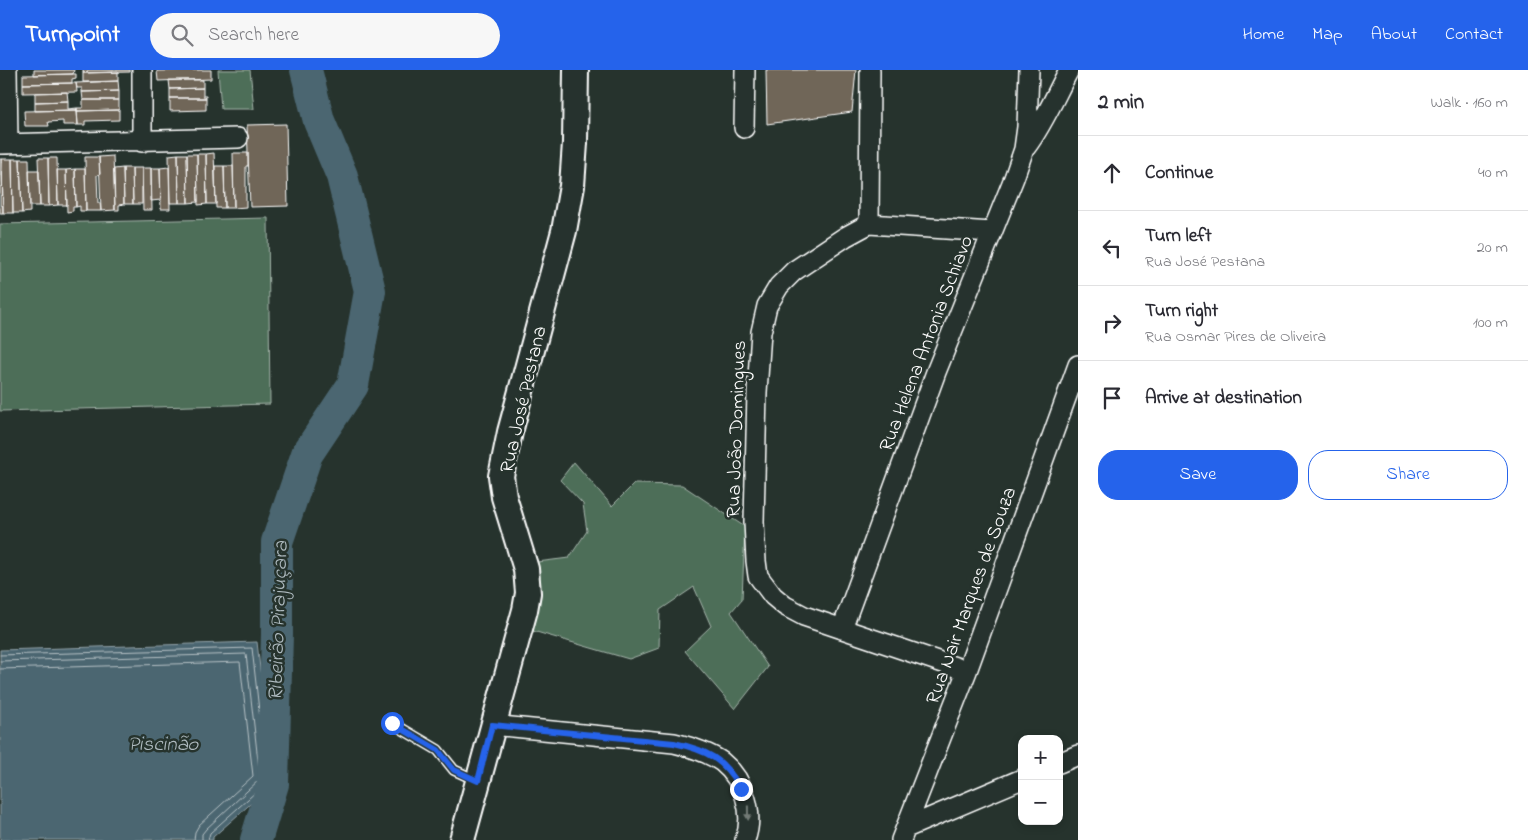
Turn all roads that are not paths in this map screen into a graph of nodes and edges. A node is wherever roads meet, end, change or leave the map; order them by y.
1 (7, 70) edge
2 (142, 70) edge
3 (576, 70) edge
4 (745, 70) edge
5 (870, 70) edge
6 (1029, 70) edge
7 (1069, 70) edge
8 (744, 128) dead end
9 (238, 138) dead end
10 (142, 142) junction
11 (4, 144) edge
12 (1024, 149) junction
13 (869, 224) junction
14 (992, 232) junction
15 (1078, 365) edge
16 (842, 629) junction
17 (967, 671) junction
18 (392, 723) dead end
19 (492, 725) junction
20 (1078, 755) edge
21 (1063, 761) edge
22 (1020, 780) edge
23 (478, 781) junction
24 (904, 834) edge
25 (462, 840) edge
26 (745, 840) edge

1 - 11 street
2 - 10 street
3 - 19 street, Rua José Pestana
4 - 8 street
5 - 13 street
6 - 12 street, Rua Helena Antonia Schiavo
7 - 12 street
9 - 10 street
10 - 11 street
12 - 14 street, Rua Helena Antonia Schiavo
13 - 14 street
13 - 16 street, Rua João Domingues
14 - 16 street, Rua Helena Antonia Schiavo
15 - 17 street, Rua Nair Marques de Souza
16 - 17 street, Rua João Domingues
17 - 24 street, Rua Nair Marques de Souza
18 - 23 lane
19 - 23 street, Rua José Pestana
19 -> 26 street
20 - 21 street
22 - 24 street
23 - 25 street, Rua José Pestana

